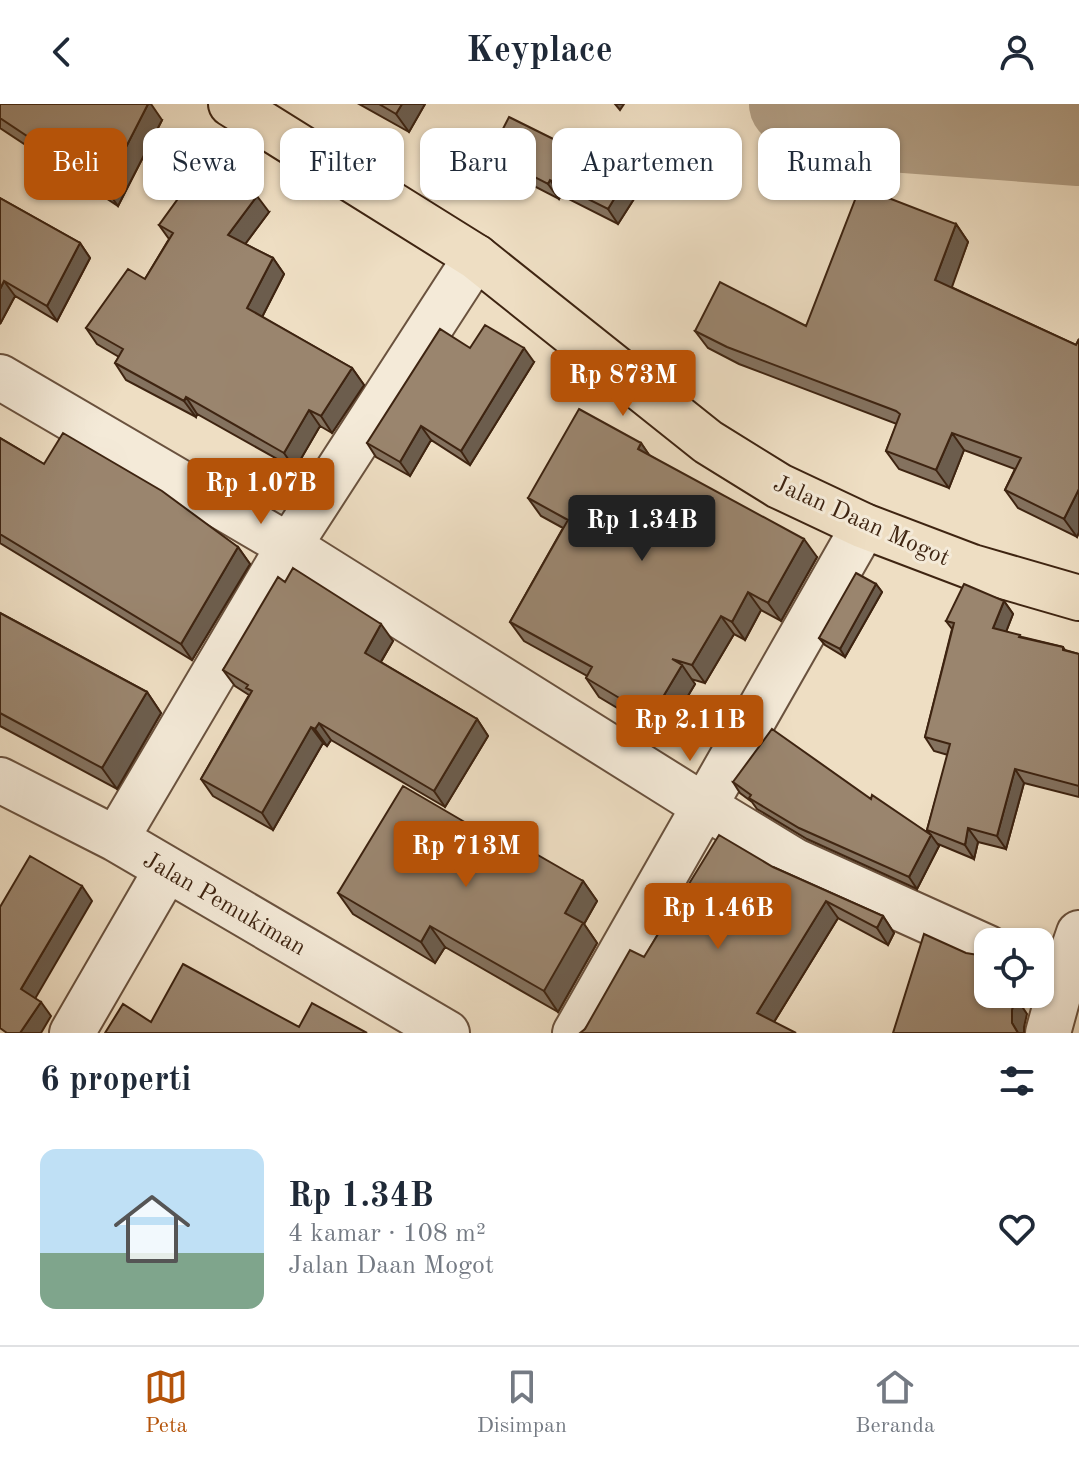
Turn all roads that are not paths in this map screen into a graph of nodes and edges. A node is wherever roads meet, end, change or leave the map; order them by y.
1 (231, 104) edge
2 (476, 257) junction
3 (0, 377) edge
4 (864, 526) junction
5 (289, 546) junction
6 (1079, 598) edge
7 (0, 780) edge
8 (704, 806) junction
9 (116, 839) junction
10 (167, 869) junction
11 (1079, 933) edge
12 (974, 942) edge
13 (1060, 982) edge
14 (72, 1033) edge
15 (447, 1033) edge
16 (575, 1033) edge
17 (1048, 1033) edge

1 - 2 main road, Jalan Daan Mogot
2 - 4 main road, Jalan Daan Mogot
2 - 5 street
3 - 5 street
4 - 6 main road, Jalan Daan Mogot
4 - 8 street
5 - 8 street
5 - 9 street
7 - 9 street, Jalan Pemukiman
8 - 12 street
8 - 16 street
9 - 10 street, Jalan Pemukiman
10 - 14 street
10 - 15 street, Jalan Pemukiman
11 - 13 street
13 - 17 street

